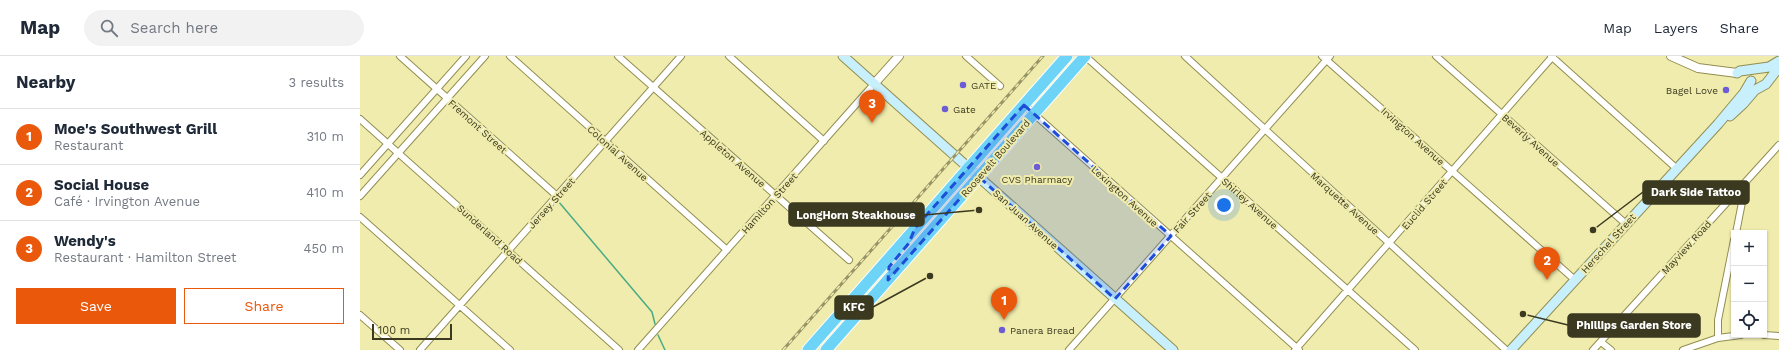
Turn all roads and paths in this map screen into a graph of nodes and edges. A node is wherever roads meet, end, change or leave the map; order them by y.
1 (400, 56) edge
2 (466, 56) edge
3 (485, 56) edge
4 (510, 56) edge
5 (618, 56) edge
6 (681, 56) edge
7 (729, 56) edge
8 (843, 56) edge
9 (899, 56) edge
10 (966, 56) edge
11 (1067, 56) edge
12 (1085, 56) edge
13 (1185, 56) edge
14 (1436, 56) edge
15 (1552, 56) edge
16 (1671, 56) edge
17 (1326, 57) edge
18 (1779, 61) edge
19 (1779, 67) edge
20 (1764, 68) junction
21 (1754, 70) junction
22 (1737, 73) junction
23 (1770, 78) junction
24 (1751, 80) junction
25 (874, 84) junction
26 (1000, 86) dead end
27 (1760, 86) junction
28 (654, 87) junction
29 (437, 90) junction
30 (447, 98) junction
31 (1024, 105) junction
32 (1034, 114) junction
33 (1502, 114) junction
34 (360, 119) edge
35 (1718, 124) junction
36 (1265, 130) junction
37 (824, 141) junction
38 (605, 142) junction
39 (388, 144) junction
40 (1779, 145) edge
41 (398, 153) junction
42 (968, 168) junction
43 (1676, 168) junction
44 (1452, 171) junction
45 (360, 175) edge
46 (979, 177) junction
47 (1223, 178) junction
48 (1746, 180) junction
49 (775, 195) junction
50 (360, 196) edge
51 (556, 196) junction
52 (360, 217) edge
53 (1626, 224) junction
54 (916, 228) junction
55 (1737, 230) edge
56 (1171, 236) junction
57 (1390, 243) junction
58 (727, 250) junction
59 (508, 251) junction
60 (1731, 255) edge
61 (849, 260) dead end
62 (888, 280) junction
63 (1575, 280) junction
64 (1348, 290) junction
65 (1115, 299) junction
66 (459, 305) junction
67 (360, 315) edge
68 (1767, 335) edge
69 (1731, 336) edge
70 (1779, 336) edge
71 (1718, 338) junction
72 (1601, 342) junction
73 (1297, 349) edge
74 (400, 350) edge
75 (420, 350) edge
76 (510, 350) edge
77 (619, 350) edge
78 (638, 350) edge
79 (808, 350) edge
80 (826, 350) edge
81 (1069, 350) edge
82 (1173, 350) edge
83 (1415, 350) edge
84 (1506, 350) edge
85 (1511, 350) edge
86 (1593, 350) edge
87 (1611, 350) edge
88 (1683, 350) edge

1 - 29 street, Fremont Street
2 - 29 street
3 - 30 street
4 - 38 street, Colonial Avenue
5 - 28 street, Appleton Avenue
6 - 28 street, Jersey Street
7 - 37 street
8 - 25 main road, San Juan Avenue
9 - 25 street, Hamilton Street
10 - 26 street
11 - 31 highway, Roosevelt Boulevard
12 - 32 highway, Roosevelt Boulevard
12 - 47 street, Shirley Avenue
13 - 36 street, Marquette Avenue
14 - 33 street, Beverly Avenue
15 - 33 street, Euclid Street
15 - 43 street
16 - 22 street
17 - 36 street, Fair Street
17 - 44 street, Irvington Avenue
18 - 20 main road
19 - 23 main road
20 - 21 main road
20 - 23 main road
21 - 22 main road
21 - 24 main road, Herschel Street
22 - 24 main road
23 - 27 main road
24 - 27 main road
24 - 35 main road, Herschel Street
25 - 37 street, Hamilton Street
25 - 42 main road, San Juan Avenue
27 - 35 main road
28 - 38 street, Jersey Street
28 - 49 street, Appleton Avenue
29 - 30 street, Fremont Street
29 - 39 street
30 - 41 street
30 - 51 street, Fremont Street
31 - 32 street, Lexington Avenue
31 - 42 highway, Roosevelt Boulevard
32 - 46 highway, Roosevelt Boulevard
32 - 56 street, Lexington Avenue
33 - 44 street, Euclid Street
33 - 53 street, Beverly Avenue
34 - 39 street, Sunderland Road
35 - 43 main road, Herschel Street
36 - 47 street, Fair Street
36 - 57 street, Marquette Avenue
37 - 49 street, Hamilton Street
38 - 51 street, Jersey Street
38 - 58 street, Colonial Avenue
39 - 41 street, Sunderland Road
39 - 45 street
40 - 48 street, Mayview Road
41 - 50 street
41 - 59 street, Sunderland Road
42 - 46 main road, San Juan Avenue
42 - 54 highway, Roosevelt Boulevard
43 - 53 main road, Herschel Street
44 - 57 street, Euclid Street
44 - 63 street, Irvington Avenue
46 - 62 highway, Roosevelt Boulevard
46 - 65 main road, San Juan Avenue
47 - 56 street, Fair Street
47 - 64 street, Shirley Avenue
48 - 55 street
48 - 72 street, Mayview Road
49 - 58 street, Hamilton Street
49 - 61 street, Appleton Avenue
51 - 59 street, Jersey Street
52 - 66 street
53 - 63 main road, Herschel Street
54 - 62 highway
54 - 79 highway, Roosevelt Boulevard
56 - 65 street, Fair Street
56 - 73 street, Lexington Avenue
57 - 64 street, Euclid Street
57 - 84 street, Marquette Avenue
58 - 78 street, Hamilton Street
59 - 66 street, Jersey Street
59 - 77 street, Sunderland Road
60 - 71 street
62 - 80 highway, Roosevelt Boulevard
63 - 85 main road, Herschel Street
64 - 73 street, Euclid Street
64 - 83 street, Shirley Avenue
65 - 81 street, Fair Street
65 - 82 main road, San Juan Avenue
66 - 75 street, Jersey Street
66 - 76 street
67 - 74 street
68 - 70 street
69 - 71 street
71 - 88 street
72 - 86 street, Mayview Road
72 - 87 street

